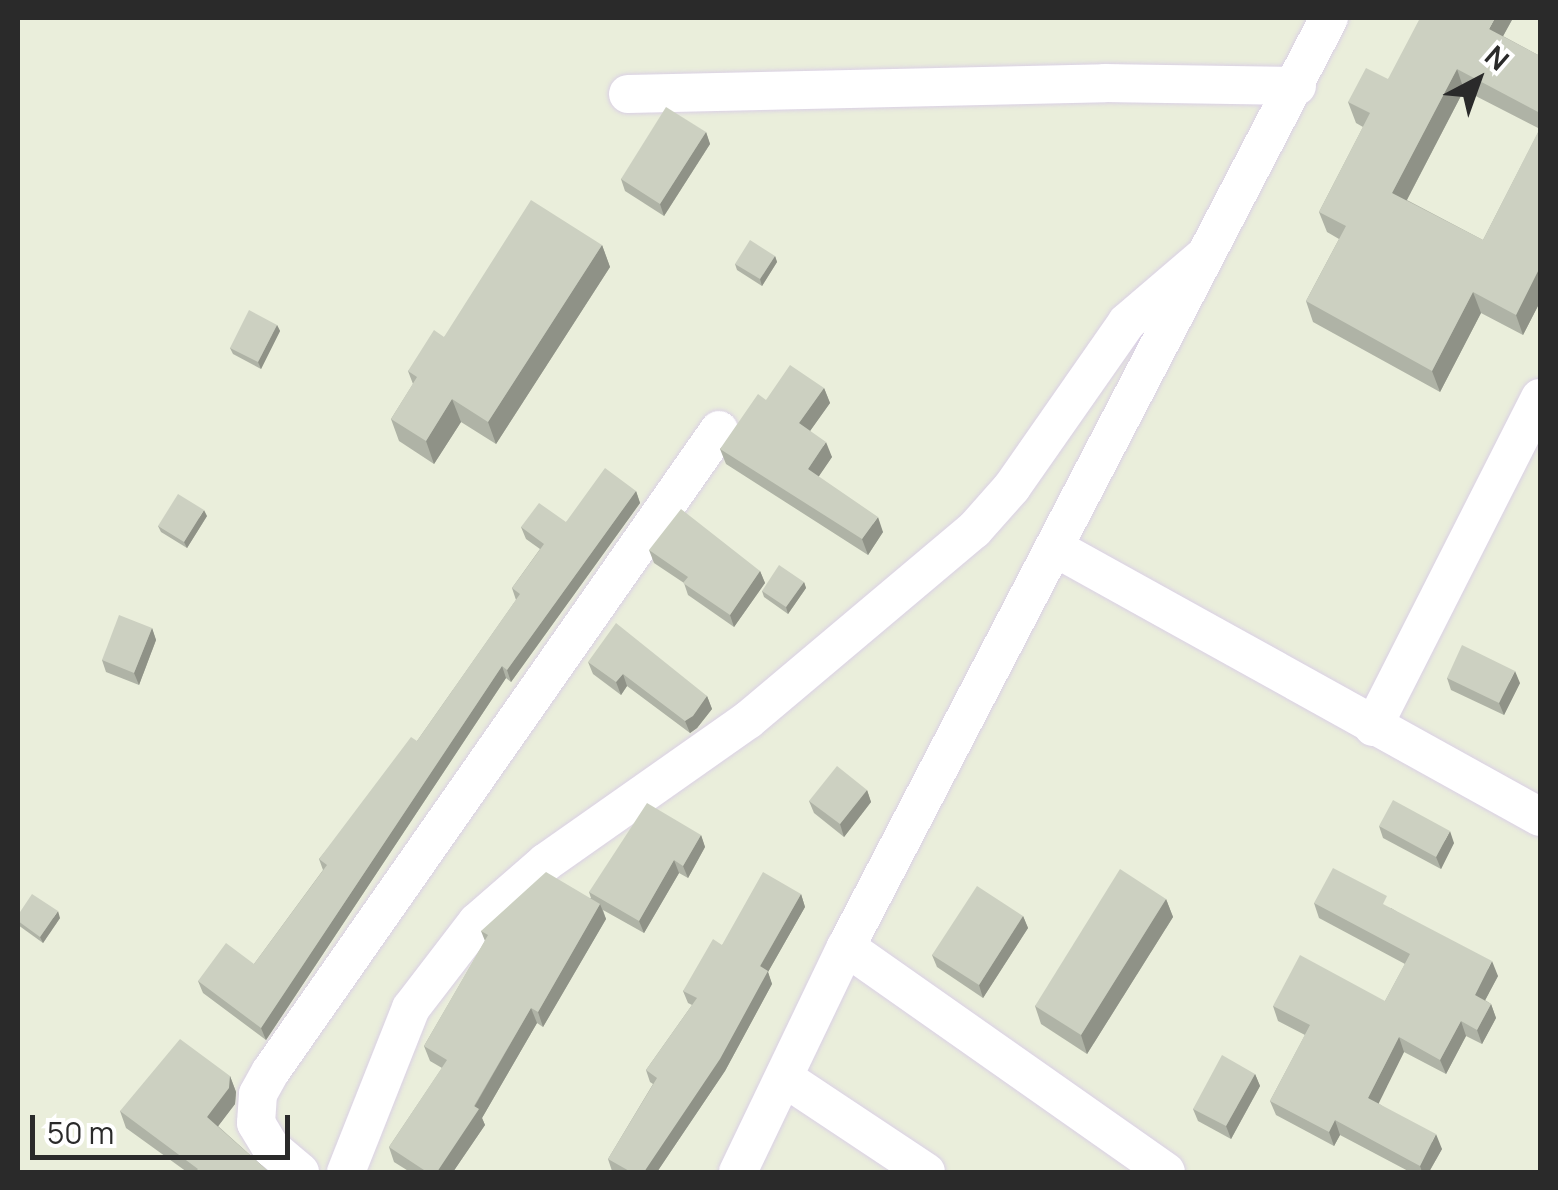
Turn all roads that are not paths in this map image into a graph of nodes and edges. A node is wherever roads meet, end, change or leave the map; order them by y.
1 (1325, 20) edge
2 (1297, 86) junction
3 (628, 94) dead end
4 (1209, 252) junction
5 (1540, 398) edge
6 (719, 430) dead end
7 (1057, 548) junction
8 (1373, 727) junction
9 (1540, 817) edge
10 (846, 947) junction
11 (786, 1079) junction
12 (300, 1172) edge
13 (346, 1172) edge
14 (738, 1172) edge
15 (926, 1172) edge
16 (1166, 1172) edge

1 - 2 street
2 - 3 street
2 - 4 street
4 - 7 street
4 - 13 street
5 - 8 street
6 - 12 street
7 - 8 street
7 - 10 street
8 - 9 street
10 - 11 street
10 - 16 street
11 - 14 street
11 - 15 street

